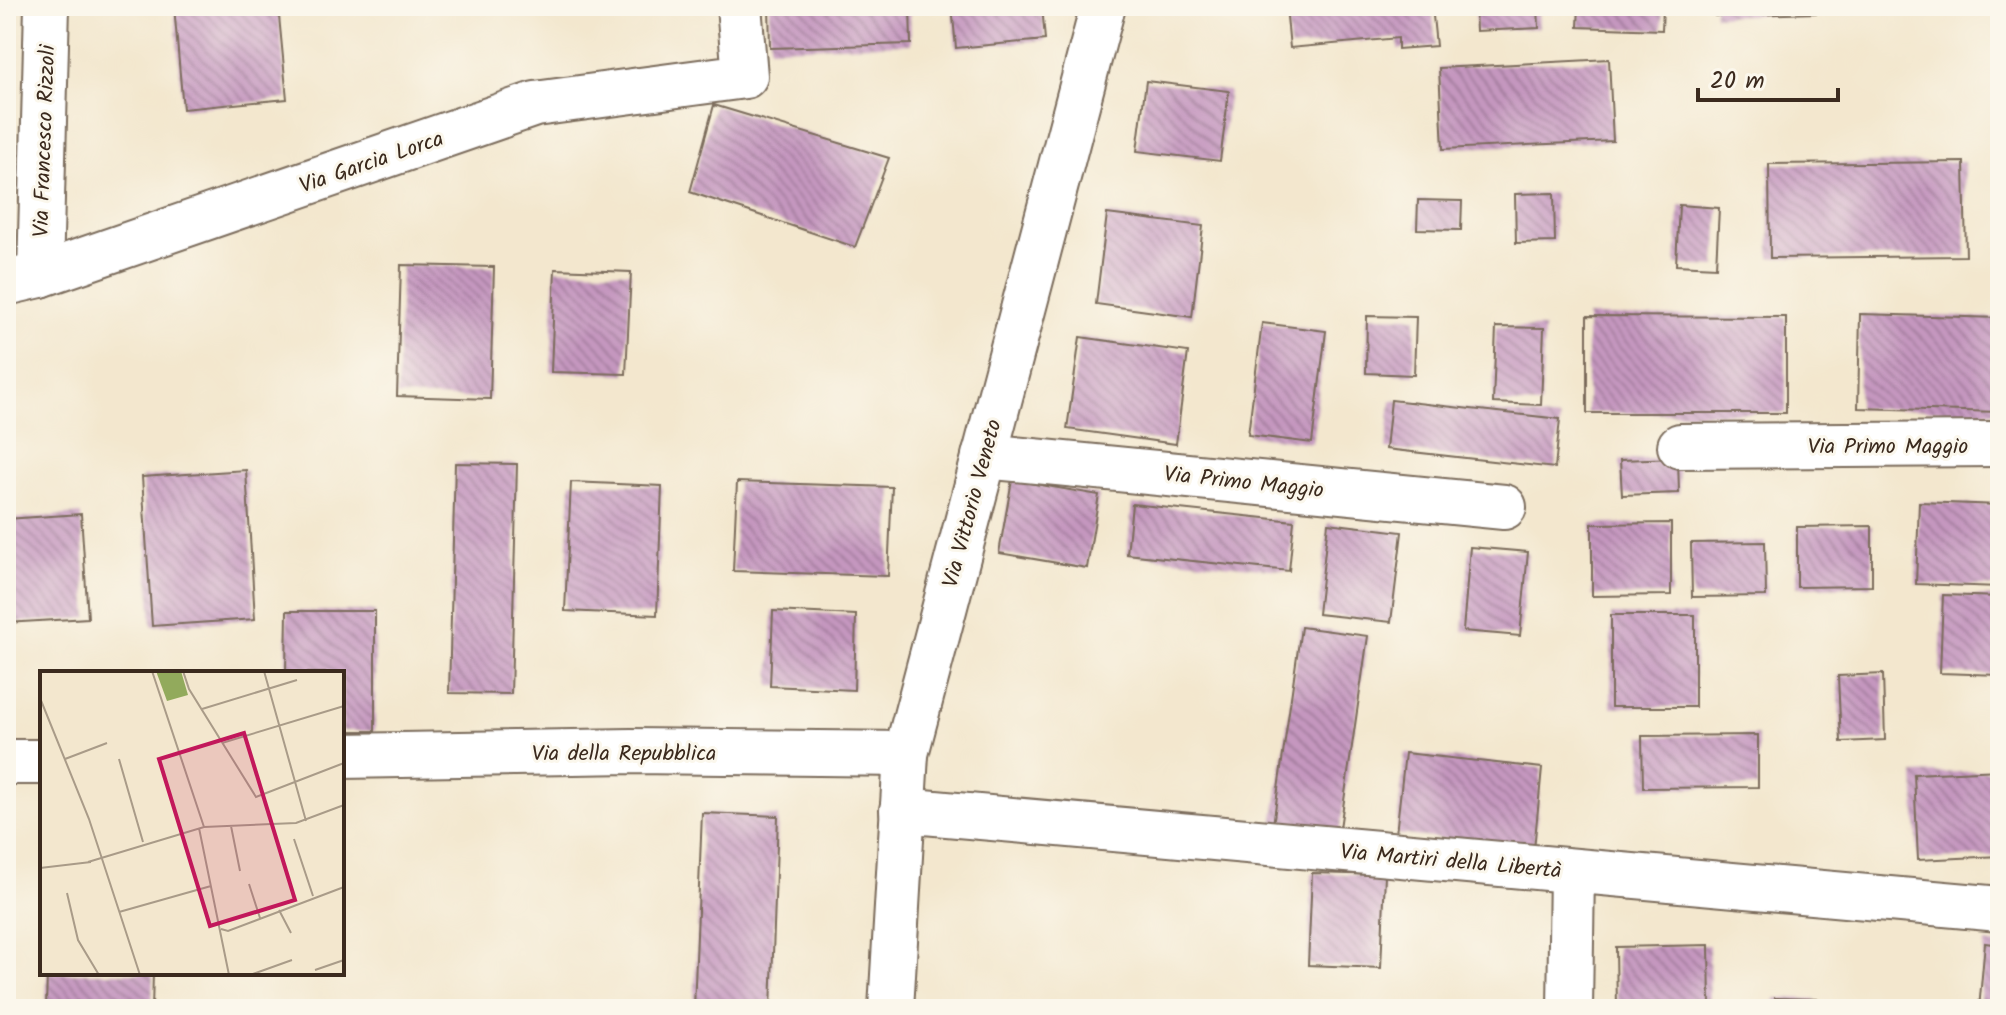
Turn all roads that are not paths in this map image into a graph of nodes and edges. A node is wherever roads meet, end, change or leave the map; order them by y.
1 (47, 6) edge
2 (739, 6) edge
3 (1103, 6) edge
4 (23, 279) edge
5 (2000, 444) edge
6 (1680, 446) dead end
7 (984, 456) junction
8 (1504, 507) dead end
9 (906, 754) junction
10 (344, 756) edge
11 (6, 762) edge
12 (40, 762) edge
13 (902, 810) junction
14 (1572, 871) junction
15 (2000, 909) edge
16 (891, 1009) edge
17 (1570, 1009) edge

1 - 4 street, Via Francesco Rizzoli
2 - 4 street, Via Garcia Lorca
3 - 7 street, Via Vittorio Veneto
5 - 6 street, Via Primo Maggio
7 - 8 street, Via Primo Maggio
7 - 9 street, Via Vittorio Veneto
9 - 10 street, Via della Repubblica
9 - 13 street, Via Vittorio Veneto
11 - 12 street
13 - 14 street, Via Martiri della Libertà
13 - 16 street, Via Vittorio Veneto
14 - 15 street, Via Martiri della Libertà
14 - 17 street

